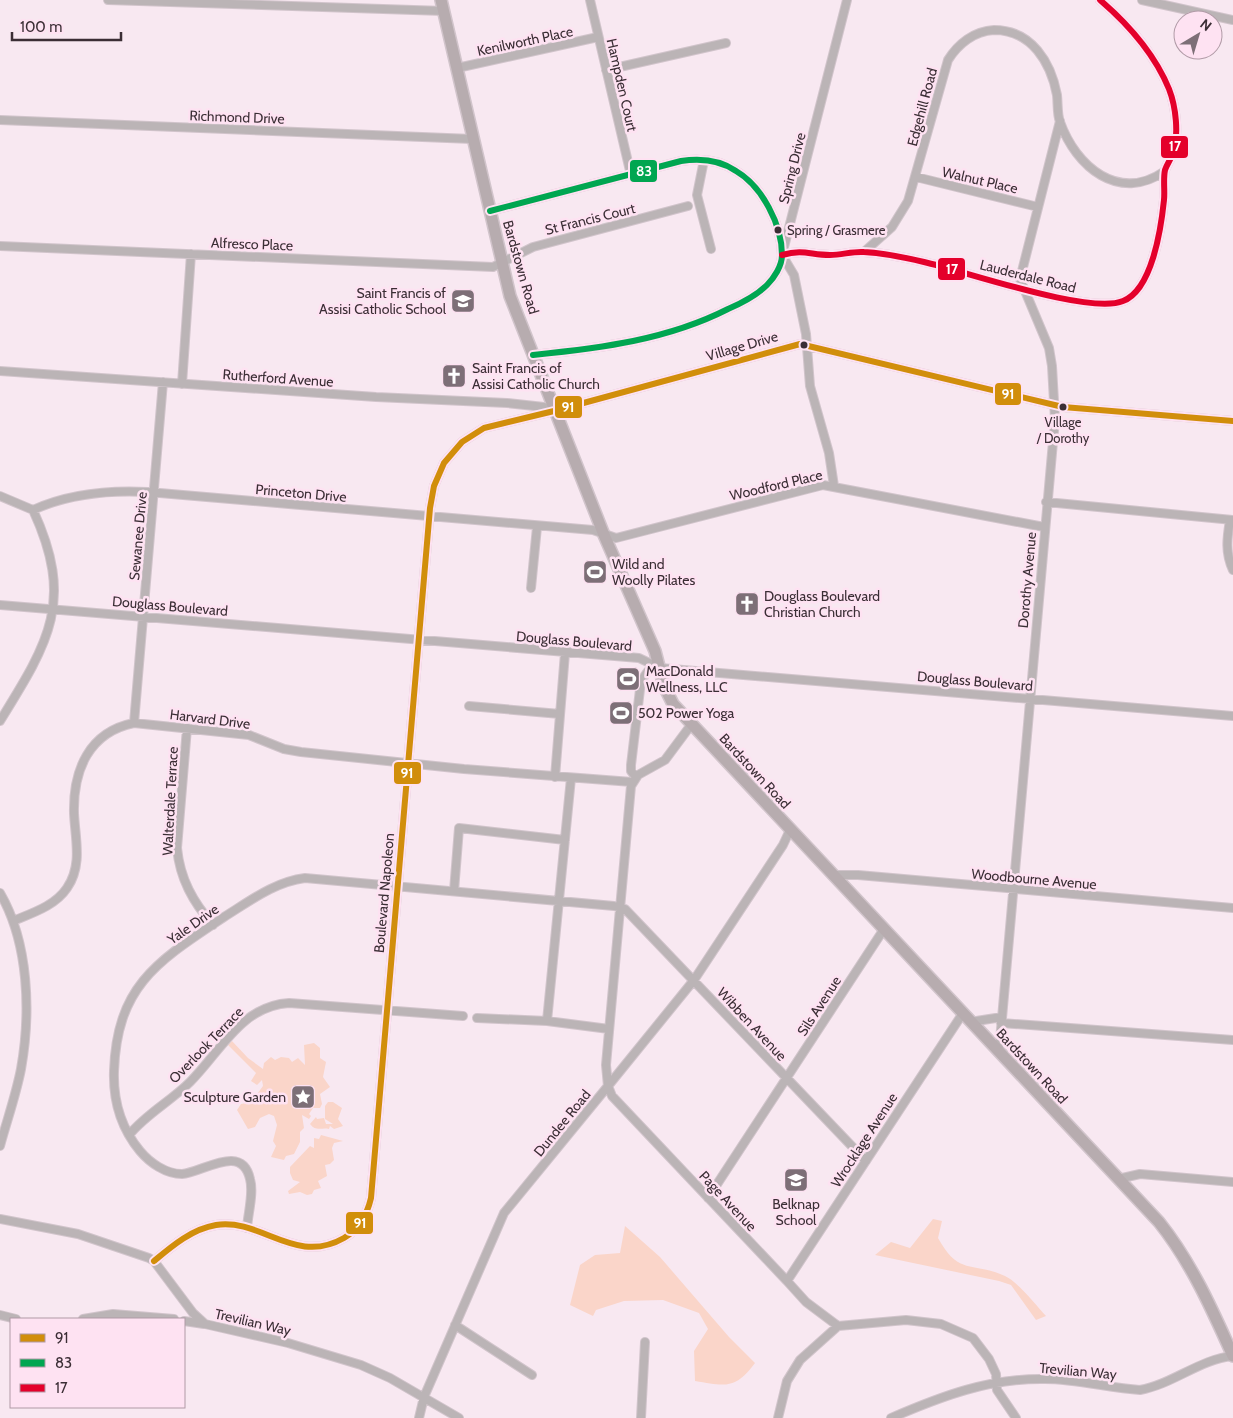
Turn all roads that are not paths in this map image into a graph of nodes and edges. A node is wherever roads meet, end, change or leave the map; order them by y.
1 (108, 0) edge
2 (590, 0) edge
3 (847, 0) edge
4 (1100, 0) edge
5 (1142, 0) edge
6 (443, 6) edge
7 (1233, 20) edge
8 (598, 37) junction
9 (726, 43) dead end
10 (457, 68) junction
11 (606, 70) junction
12 (0, 120) edge
13 (1060, 121) junction
14 (472, 139) junction
15 (704, 160) junction
16 (1165, 171) junction
17 (631, 175) junction
18 (916, 177) junction
19 (688, 206) dead end
20 (1038, 207) junction
21 (490, 211) junction
22 (0, 246) edge
23 (711, 249) dead end
24 (864, 252) junction
25 (190, 254) junction
26 (782, 255) junction
27 (501, 263) junction
28 (1023, 289) junction
29 (808, 346) junction
30 (533, 355) junction
31 (0, 371) edge
32 (163, 382) junction
33 (182, 384) junction
34 (1055, 406) junction
35 (554, 411) junction
36 (1233, 420) edge
37 (834, 486) junction
38 (155, 492) junction
39 (0, 496) edge
40 (1046, 502) junction
41 (33, 510) junction
42 (429, 518) junction
43 (1232, 520) edge
44 (537, 527) junction
45 (1044, 527) junction
46 (604, 534) junction
47 (1233, 570) edge
48 (531, 588) dead end
49 (0, 605) edge
50 (53, 610) junction
51 (144, 616) junction
52 (418, 640) junction
53 (565, 654) junction
54 (660, 668) junction
55 (1030, 699) junction
56 (469, 706) dead end
57 (560, 714) junction
58 (1233, 716) edge
59 (0, 721) edge
60 (134, 722) junction
61 (691, 725) junction
62 (187, 728) junction
63 (408, 764) junction
64 (554, 777) junction
65 (570, 778) junction
66 (633, 782) junction
67 (790, 830) junction
68 (565, 840) junction
69 (832, 876) junction
70 (397, 886) junction
71 (1014, 890) junction
72 (454, 891) junction
73 (0, 893) edge
74 (560, 902) junction
75 (618, 907) junction
76 (1233, 908) edge
77 (12, 922) junction
78 (213, 925) junction
79 (884, 929) junction
80 (694, 980) junction
81 (387, 1011) junction
82 (463, 1016) dead end
83 (966, 1017) junction
84 (476, 1018) dead end
85 (1001, 1020) junction
86 (547, 1022) junction
87 (609, 1029) junction
88 (1233, 1040) edge
89 (999, 1052) junction
90 (786, 1078) junction
91 (608, 1086) junction
92 (129, 1135) junction
93 (0, 1146) edge
94 (866, 1161) junction
95 (1118, 1179) junction
96 (1233, 1182) edge
97 (708, 1198) junction
98 (0, 1219) edge
99 (247, 1228) junction
100 (154, 1261) junction
101 (787, 1281) junction
102 (89, 1318) edge
103 (162, 1318) edge
104 (185, 1321) edge
105 (206, 1324) junction
106 (455, 1325) junction
107 (838, 1326) junction
108 (645, 1342) dead end
109 (1233, 1356) edge
110 (532, 1375) dead end
111 (996, 1382) junction
112 (424, 1397) junction
113 (419, 1418) edge
114 (459, 1418) edge
115 (641, 1418) edge
116 (778, 1418) edge
117 (891, 1418) edge
118 (1016, 1418) edge

1 - 6 street
2 - 8 street, Hampden Court
3 - 26 street, Spring Drive
4 - 16 street, Lauderdale Road
5 - 7 street
6 - 10 main road, Bardstown Road
8 - 10 street, Kenilworth Place
8 - 11 street, Hampden Court
9 - 11 street
10 - 14 main road, Bardstown Road
11 - 17 street, Hampden Court
12 - 14 street, Richmond Drive
13 - 16 street, Edgehill Road
13 - 18 street, Edgehill Road
13 - 20 street, Dorothy Avenue
14 - 21 main road, Bardstown Road
15 - 17 street
15 - 23 street
15 - 26 street
16 - 28 street, Lauderdale Road
17 - 21 street
18 - 20 street, Walnut Place
18 - 24 street, Edgehill Road
19 - 27 street, St Francis Court
20 - 28 street, Dorothy Avenue
21 - 27 main road, Bardstown Road
22 - 25 street, Alfresco Place
24 - 26 street, Lauderdale Road
24 - 28 street, Lauderdale Road
25 - 27 street, Alfresco Place
25 - 33 street
26 - 29 street
26 - 30 street
27 - 30 main road, Bardstown Road
28 - 34 street, Dorothy Avenue
29 - 34 street, Village Drive
29 - 35 street, Village Drive
29 - 37 street
30 - 35 main road, Bardstown Road
31 - 32 street, Rutherford Avenue
32 - 33 street, Rutherford Avenue
32 - 38 street, Sewanee Drive
33 - 35 street, Rutherford Avenue
34 - 36 street, Village Drive
34 - 40 street, Dorothy Avenue
35 - 42 street, Boulevard Napoleon
35 - 46 main road, Bardstown Road
37 - 45 street, Woodford Place
37 - 46 street, Woodford Place
38 - 41 street, Princeton Drive
38 - 42 street, Princeton Drive
38 - 51 street, Sewanee Drive
39 - 41 street
40 - 43 street
40 - 45 street, Dorothy Avenue
41 - 50 street
42 - 44 street, Princeton Drive
42 - 52 street, Boulevard Napoleon
43 - 47 street
44 - 46 street, Princeton Drive
44 - 48 street
45 - 55 street, Dorothy Avenue
46 - 54 main road, Bardstown Road
49 - 50 street, Douglass Boulevard
50 - 51 street, Douglass Boulevard
50 - 59 street
51 - 52 street, Douglass Boulevard
51 - 60 street, Sewanee Drive
52 - 53 street, Douglass Boulevard
52 - 63 street, Boulevard Napoleon
53 - 54 street, Douglass Boulevard
53 - 57 street
54 - 55 street, Douglass Boulevard
54 - 61 main road, Bardstown Road
54 - 66 street, Dundee Road
55 - 58 street, Douglass Boulevard
55 - 71 street, Dorothy Avenue
56 - 57 street
57 - 64 street
60 - 62 street, Harvard Drive
60 - 77 street, Harvard Drive
61 - 66 street
61 - 67 main road, Bardstown Road
62 - 63 street, Harvard Drive
62 - 78 street, Walterdale Terrace
63 - 64 street, Harvard Drive
63 - 70 street, Boulevard Napoleon
64 - 65 street, Harvard Drive
65 - 66 street, Harvard Drive
65 - 68 street
66 - 75 street, Dundee Road
67 - 69 main road, Bardstown Road
67 - 80 street
68 - 72 street
68 - 74 street
69 - 71 street, Woodbourne Avenue
69 - 79 main road, Bardstown Road
70 - 72 street, Yale Drive
70 - 78 street, Yale Drive
70 - 81 street, Boulevard Napoleon
71 - 76 street, Woodbourne Avenue
71 - 85 street, Dorothy Avenue
72 - 74 street, Yale Drive
73 - 77 street
74 - 75 street, Yale Drive
74 - 86 street
75 - 80 street, Wibben Avenue
75 - 87 street, Dundee Road
77 - 93 street
78 - 92 street, Yale Drive
79 - 83 main road, Bardstown Road
79 - 90 street, Sils Avenue
80 - 90 street, Wibben Avenue
80 - 91 street
81 - 82 street, Overlook Terrace
81 - 92 street, Overlook Terrace
81 - 99 street, Boulevard Napoleon
83 - 85 street
83 - 89 main road, Bardstown Road
83 - 94 street, Wrocklage Avenue
84 - 86 street
85 - 88 street
85 - 89 street, Dorothy Avenue
86 - 87 street
87 - 91 street, Dundee Road
89 - 95 main road, Bardstown Road
90 - 94 street, Wibben Avenue
90 - 97 street, Sils Avenue
91 - 97 street, Page Avenue
91 - 106 street, Dundee Road
92 - 99 street, Yale Drive
94 - 101 street, Wrocklage Avenue
95 - 96 street
95 - 109 main road, Bardstown Road
97 - 101 street, Page Avenue
98 - 100 street
99 - 100 street, Boulevard Napoleon
100 - 105 street, Trevilian Way
101 - 107 street, Page Avenue
102 - 103 street
104 - 105 street
105 - 112 street, Trevilian Way
106 - 110 street
106 - 112 street, Dundee Road
107 - 111 street
107 - 116 street
108 - 115 street
109 - 111 street, Trevilian Way
111 - 117 street, Trevilian Way
111 - 118 street
112 - 113 street, Dundee Road
112 - 114 street, Trevilian Way

